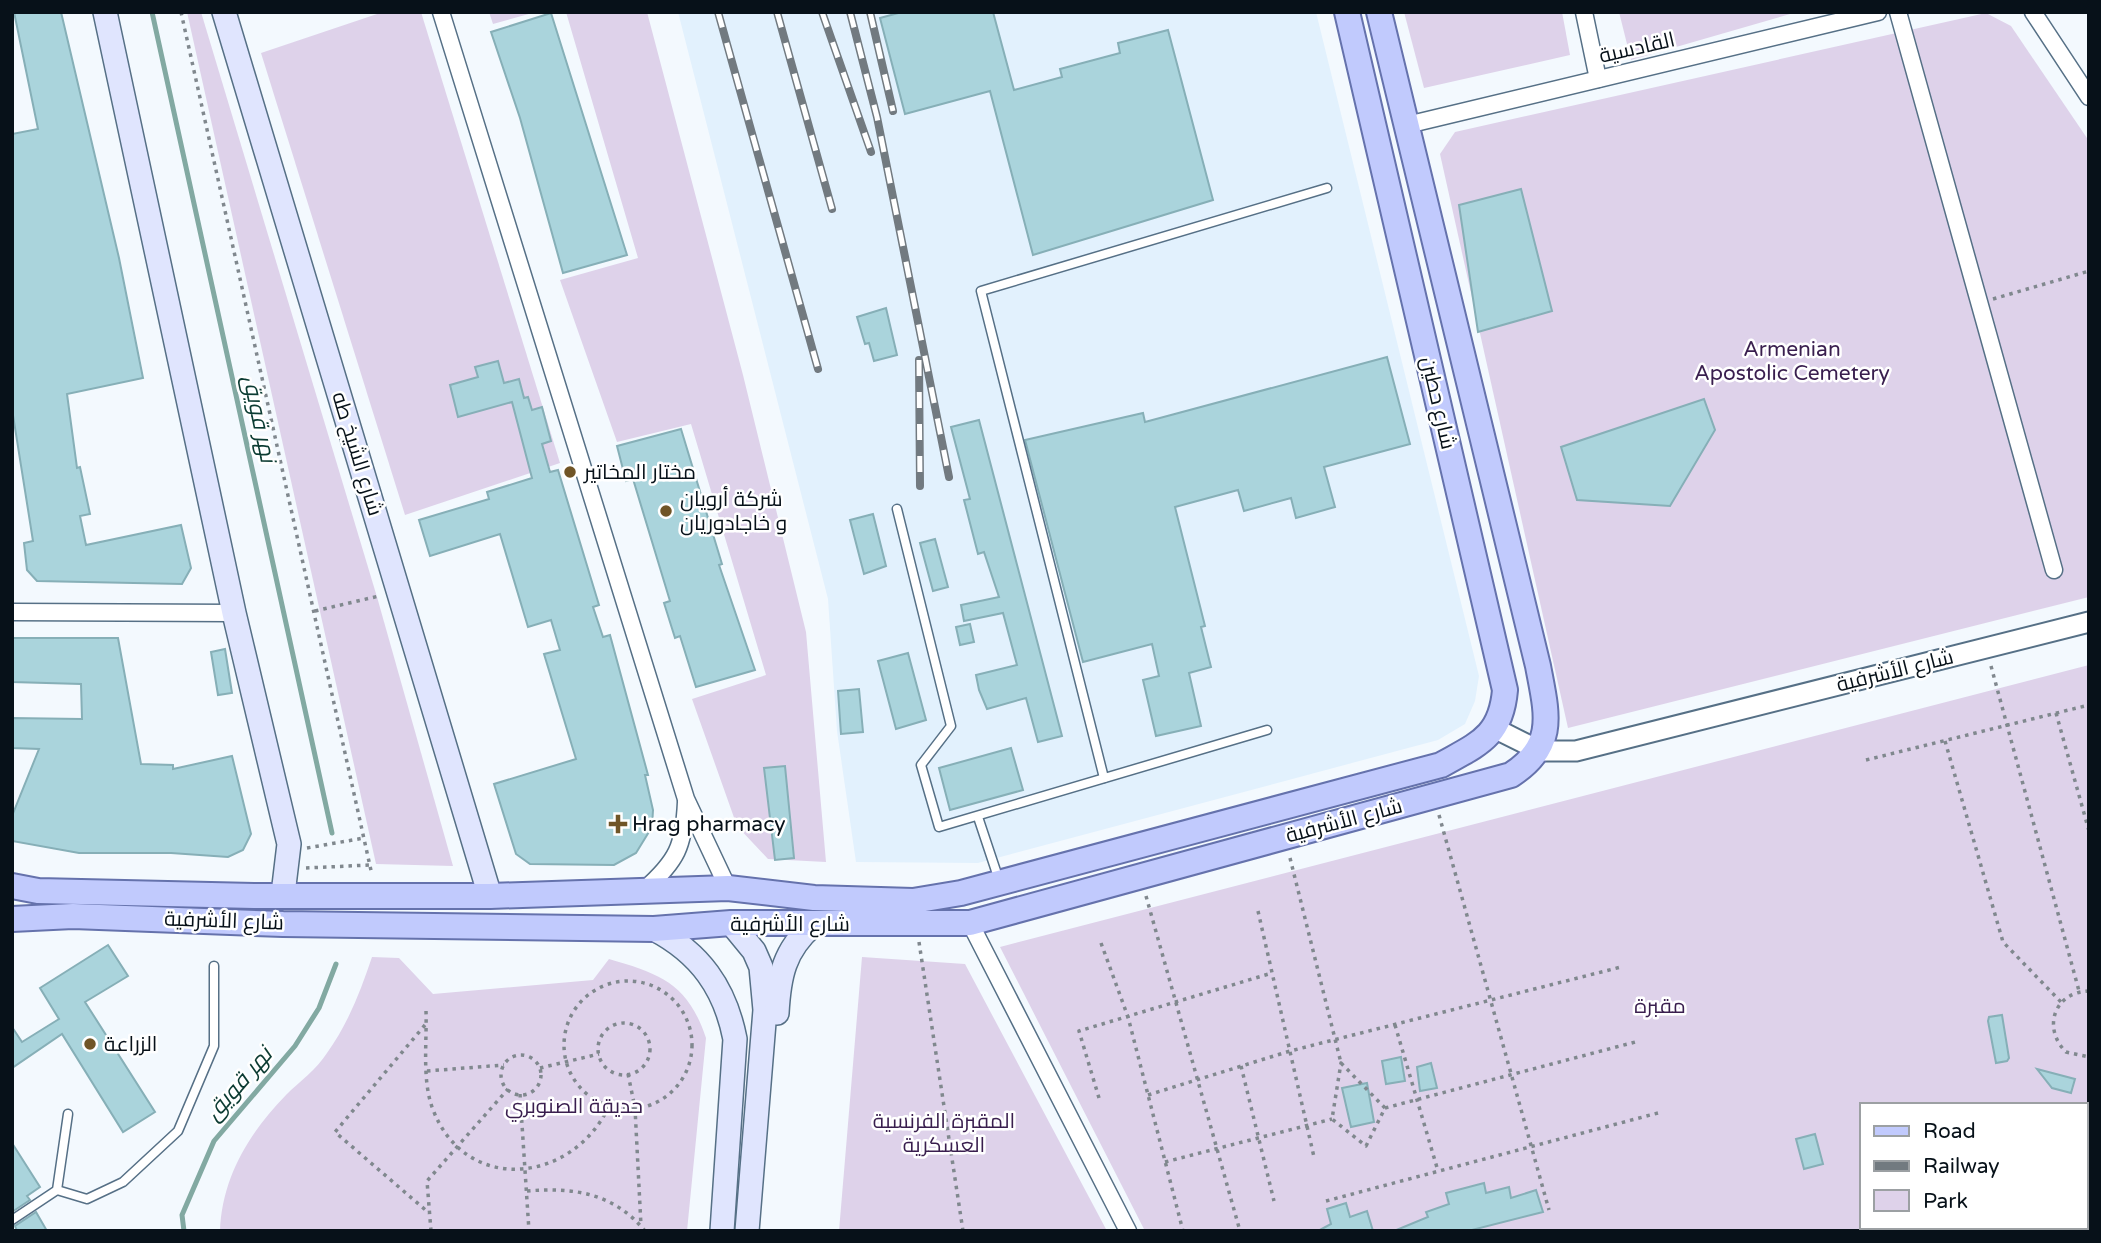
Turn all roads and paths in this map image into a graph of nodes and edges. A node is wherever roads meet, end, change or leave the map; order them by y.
1 (105, 12) edge
2 (181, 12) edge
3 (224, 12) edge
4 (441, 12) edge
5 (1347, 12) edge
6 (1379, 12) edge
7 (1584, 12) edge
8 (1878, 12) edge
9 (1898, 12) edge
10 (2033, 12) edge
11 (1598, 79) junction
12 (2089, 97) edge
13 (1407, 125) junction
14 (1327, 188) dead end
15 (2089, 271) edge
16 (1978, 304) junction
17 (897, 509) dead end
18 (2054, 570) dead end
19 (398, 591) junction
20 (12, 612) edge
21 (314, 612) junction
22 (234, 613) junction
23 (2088, 623) edge
24 (1986, 648) junction
25 (2089, 705) edge
26 (2056, 713) junction
27 (2006, 725) junction
28 (1496, 729) junction
29 (1267, 730) dead end
30 (1945, 741) junction
31 (1540, 751) junction
32 (1866, 760) dead end
33 (1104, 778) junction
34 (1434, 797) junction
35 (686, 799) junction
36 (978, 817) junction
37 (2089, 831) edge
38 (1284, 837) junction
39 (364, 838) junction
40 (287, 860) junction
41 (370, 865) junction
42 (1140, 877) junction
43 (1000, 883) junction
44 (12, 886) edge
45 (728, 888) junction
46 (641, 893) junction
47 (283, 894) junction
48 (377, 895) junction
49 (490, 896) junction
50 (1258, 911) dead end
51 (12, 919) edge
52 (731, 923) junction
53 (970, 923) junction
54 (917, 924) junction
55 (813, 925) junction
56 (654, 929) junction
57 (1101, 943) dead end
58 (214, 966) dead end
59 (1621, 967) dead end
60 (1272, 973) junction
61 (2089, 991) edge
62 (2079, 992) junction
63 (1491, 1000) junction
64 (2061, 1002) junction
65 (1176, 1003) junction
66 (426, 1011) dead end
67 (1128, 1017) junction
68 (427, 1024) junction
69 (1395, 1025) junction
70 (1335, 1040) junction
71 (1639, 1041) dead end
72 (1290, 1051) junction
73 (599, 1055) junction
74 (2089, 1057) edge
75 (566, 1061) junction
76 (1341, 1063) junction
77 (504, 1065) junction
78 (1241, 1066) junction
79 (540, 1068) junction
80 (427, 1071) junction
81 (628, 1074) junction
82 (1512, 1075) junction
83 (1198, 1079) junction
84 (508, 1089) junction
85 (520, 1094) junction
86 (1148, 1095) junction
87 (1099, 1098) dead end
88 (1417, 1100) junction
89 (757, 1101) junction
90 (609, 1106) junction
91 (635, 1108) junction
92 (1385, 1108) junction
93 (1658, 1113) dead end
94 (68, 1114) dead end
95 (1332, 1119) junction
96 (1307, 1125) junction
97 (1258, 1138) junction
98 (458, 1145) junction
99 (1531, 1146) junction
100 (1217, 1149) junction
101 (1314, 1157) dead end
102 (1166, 1163) junction
103 (525, 1171) junction
104 (1438, 1171) junction
105 (57, 1190) junction
106 (527, 1191) junction
107 (1274, 1201) dead end
108 (1326, 1201) dead end
109 (1549, 1210) dead end
110 (429, 1213) junction
111 (12, 1220) edge
112 (641, 1226) junction
113 (430, 1231) edge
114 (530, 1231) edge
115 (645, 1231) edge
116 (722, 1231) edge
117 (747, 1231) edge
118 (963, 1231) edge
119 (1128, 1231) edge
120 (1183, 1231) edge
121 (1240, 1231) edge

1 - 22 main road
2 - 21 path
3 - 19 main road, شارع الشيخ طه
4 - 35 street
5 - 28 main road, شارع حطين
6 - 13 main road, شارع حطين
7 - 11 street
8 - 11 street, القادسية
9 - 16 street
10 - 12 street
11 - 13 street, القادسية
13 - 31 main road, شارع حطين
14 - 33 lane
15 - 16 path
16 - 18 street
17 - 36 lane
19 - 21 path
19 - 49 main road, شارع الشيخ طه
20 - 22 street
21 - 39 path
22 - 40 main road
23 - 24 street, شارع الأشرفية
24 - 27 path
24 - 31 street, شارع الأشرفية
25 - 26 path
26 - 27 path
26 - 37 path
27 - 30 path
27 - 62 path
28 - 31 street, شارع الأشرفية
28 - 43 main road, شارع الأشرفية
29 - 33 lane
30 - 32 path
30 - 64 path
31 - 34 main road, شارع الأشرفية
33 - 36 lane
34 - 38 main road, شارع الأشرفية
34 - 63 path
35 - 45 street
35 - 46 street
36 - 43 lane
38 - 42 main road, شارع الأشرفية
38 - 70 path
39 - 40 path
39 - 41 path
40 - 41 path
40 - 47 main road
41 - 48 path
42 - 53 main road, شارع الأشرفية
42 - 65 path
43 - 45 main road, شارع الأشرفية
44 - 47 main road, شارع الأشرفية
45 - 46 main road, شارع الأشرفية
45 - 52 main road
46 - 49 main road, شارع الأشرفية
47 - 48 main road, شارع الأشرفية
48 - 49 main road, شارع الأشرفية
50 - 60 path
51 - 56 main road, شارع الأشرفية
52 - 55 main road, شارع الأشرفية
52 - 56 main road, شارع الأشرفية
52 - 89 main road
53 - 54 main road, شارع الأشرفية
53 - 119 street
54 - 55 main road, شارع الأشرفية
54 - 118 path
55 - 89 main road
56 - 116 main road
57 - 67 path
58 - 105 lane
59 - 63 path
60 - 65 path
60 - 72 path
61 - 62 path
62 - 64 path
63 - 69 path
63 - 82 path
64 - 74 path
65 - 67 path
65 - 83 path
66 - 68 path
67 - 86 path
67 - 87 path
68 - 80 path
68 - 110 path
69 - 70 path
69 - 88 path
70 - 72 path
70 - 76 path
71 - 82 path
72 - 78 path
72 - 96 path
73 - 75 path
73 - 81 path
73 - 81 path
75 - 79 path
75 - 90 path
75 - 91 path
76 - 92 path
76 - 95 path
77 - 79 path
77 - 80 path
77 - 84 path
78 - 83 path
78 - 97 path
79 - 85 path
80 - 98 path
81 - 91 path
82 - 88 path
82 - 99 path
83 - 86 path
83 - 100 path
84 - 85 path
84 - 98 path
85 - 103 path
86 - 102 path
88 - 92 path
88 - 104 path
89 - 117 main road
90 - 91 path
90 - 103 path
91 - 112 path
92 - 95 path
93 - 99 path
94 - 105 lane
95 - 96 path
96 - 97 path
96 - 101 path
97 - 100 path
97 - 107 path
98 - 103 path
98 - 110 path
99 - 104 path
99 - 109 path
100 - 102 path
100 - 121 path
102 - 120 path
103 - 106 path
104 - 108 path
105 - 111 lane
106 - 112 path
106 - 114 path
110 - 113 path
112 - 115 path

